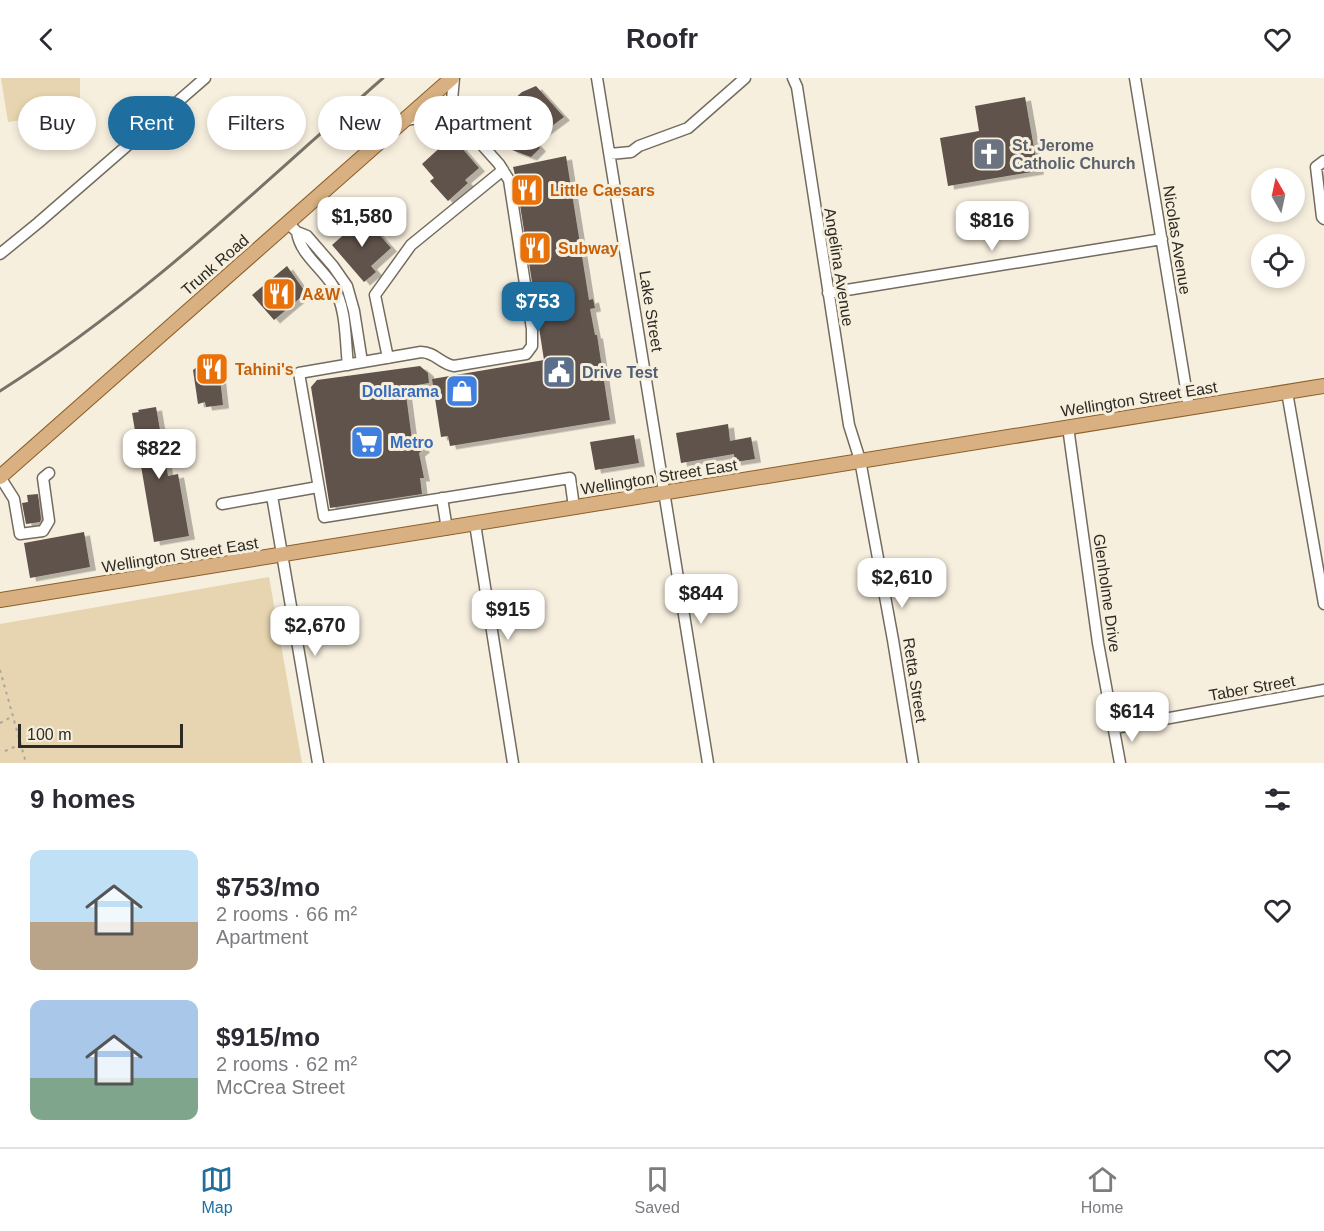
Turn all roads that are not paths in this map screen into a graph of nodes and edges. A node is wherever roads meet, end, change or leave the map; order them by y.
1 (205, 78) edge
2 (453, 78) edge
3 (597, 78) edge
4 (745, 78) edge
5 (793, 78) edge
6 (1135, 78) edge
7 (452, 96) edge
8 (414, 119) edge
9 (405, 120) junction
10 (486, 150) edge
11 (610, 154) junction
12 (1324, 161) edge
13 (503, 170) junction
14 (1324, 219) edge
15 (292, 227) junction
16 (1162, 239) junction
17 (0, 254) edge
18 (828, 293) junction
19 (388, 358) junction
20 (362, 362) junction
21 (348, 365) junction
22 (1324, 386) edge
23 (1287, 392) junction
24 (1189, 407) junction
25 (1068, 427) junction
26 (860, 460) junction
27 (49, 473) dead end
28 (0, 477) edge
29 (318, 487) junction
30 (665, 492) junction
31 (272, 496) junction
32 (442, 498) junction
33 (222, 504) dead end
34 (574, 507) junction
35 (475, 524) junction
36 (447, 529) junction
37 (283, 556) junction
38 (0, 600) edge
39 (1324, 604) edge
40 (1324, 690) edge
41 (1115, 728) junction
42 (318, 763) edge
43 (513, 763) edge
44 (708, 763) edge
45 (913, 763) edge
46 (1120, 763) edge

1 - 17 street
2 - 7 street
2 - 9 main road, Trunk Road
3 - 11 street, Lake Street
4 - 11 street
5 - 18 street, Angelina Avenue
6 - 16 street, Nicolas Avenue
8 - 9 street
9 - 15 main road, Trunk Road
10 - 13 street
11 - 30 street, Lake Street
12 - 14 street
13 - 19 street
13 - 19 street
15 - 20 street
15 - 21 street
15 - 28 main road, Trunk Road
16 - 18 street
16 - 24 street, Nicolas Avenue
18 - 26 street, Angelina Avenue
19 - 20 street
20 - 21 street
21 - 29 street
22 - 23 main road, Wellington Street East
23 - 24 main road, Wellington Street East
23 - 39 street
24 - 25 main road, Wellington Street East
25 - 26 main road, Wellington Street East
25 - 41 street, Glenholme Drive
26 - 30 main road, Wellington Street East
26 - 45 street, Retta Street
27 - 28 street
29 - 31 street
29 - 32 street
30 - 34 main road, Wellington Street East
30 - 44 street, Lake Street
31 - 33 street
31 - 37 street
32 - 34 street
32 - 36 street
34 - 35 main road, Wellington Street East
35 - 36 main road, Wellington Street East
35 - 43 street
36 - 37 main road, Wellington Street East
37 - 38 main road, Wellington Street East
37 - 42 street
40 - 41 street, Taber Street
41 - 46 street, Glenholme Drive

